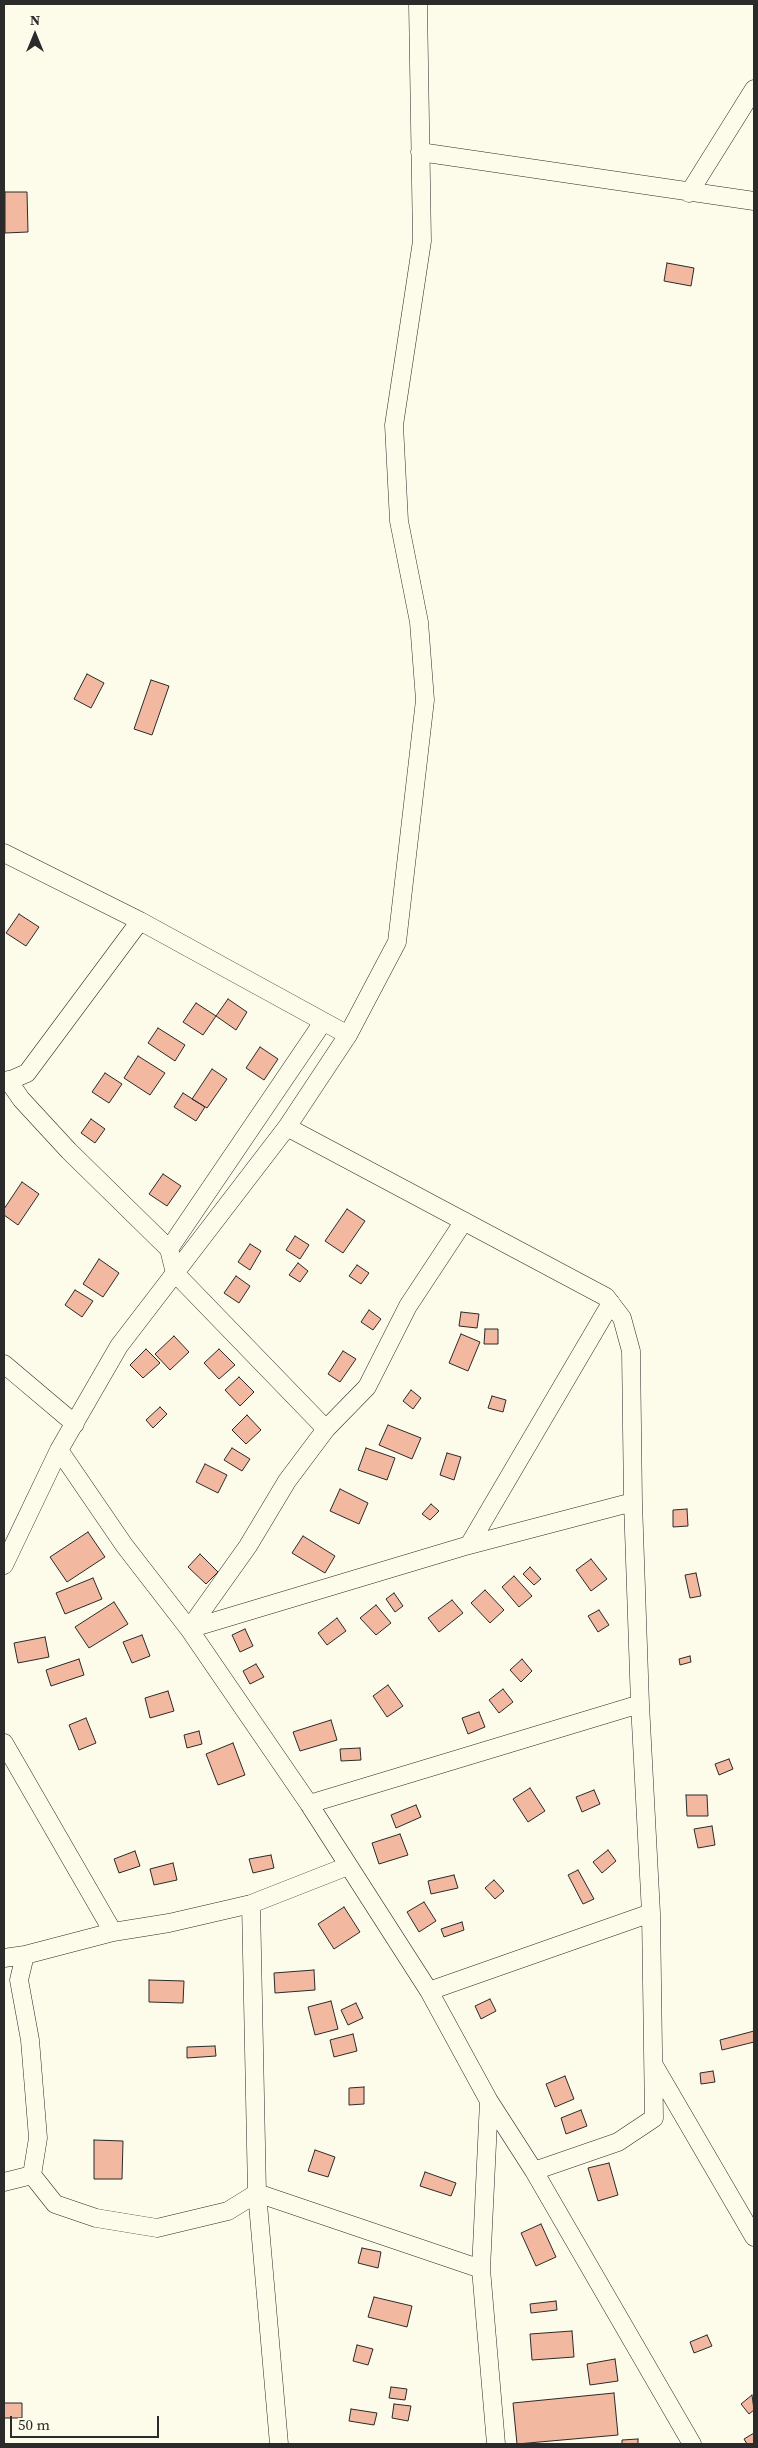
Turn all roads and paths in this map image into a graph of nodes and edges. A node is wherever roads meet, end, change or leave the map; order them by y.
1 (418, 4) edge
2 (754, 89) edge
3 (420, 152) junction
4 (689, 192) junction
5 (754, 201) edge
6 (4, 853) edge
7 (140, 920) junction
8 (323, 1022) junction
9 (348, 1035) junction
10 (6, 1081) edge
11 (287, 1127) junction
12 (464, 1221) junction
13 (169, 1249) junction
14 (175, 1274) junction
15 (611, 1303) junction
16 (4, 1364) edge
17 (75, 1424) junction
18 (326, 1429) junction
19 (59, 1450) junction
20 (633, 1502) junction
21 (469, 1545) junction
22 (4, 1565) edge
23 (189, 1629) junction
24 (640, 1704) junction
25 (4, 1743) edge
26 (309, 1804) junction
27 (348, 1866) junction
28 (251, 1904) junction
29 (651, 1913) junction
30 (113, 1932) junction
31 (25, 1955) junction
32 (4, 1958) edge
33 (429, 1991) junction
34 (653, 2064) junction
35 (489, 2101) junction
36 (534, 2171) junction
37 (32, 2175) junction
38 (4, 2182) edge
39 (257, 2193) junction
40 (754, 2237) edge
41 (481, 2269) junction
42 (279, 2444) edge
43 (496, 2444) edge
44 (692, 2444) edge

1 - 3 street
2 - 4 street
3 - 4 street
3 - 9 street
4 - 5 street
6 - 7 street
7 - 8 street
7 - 10 street
8 - 9 street
8 - 13 street
9 - 11 street
10 - 13 street
11 - 12 street
11 - 14 street
12 - 15 street
12 - 18 street
13 - 14 street
14 - 17 street
14 - 18 street
15 - 20 street
15 - 21 street
16 - 17 street
17 - 19 street
18 - 23 street
19 - 22 street
19 - 23 street
20 - 21 street
20 - 24 street
21 - 23 street
23 - 26 street
24 - 26 street
24 - 29 street
25 - 30 street
26 - 27 street
27 - 28 street
27 - 33 street
28 - 30 street
28 - 39 street
29 - 33 street
29 - 34 street
30 - 31 street
31 - 32 street
31 - 37 street
33 - 35 street
34 - 36 street
34 - 40 street
35 - 36 street
35 - 41 street
36 - 44 street
37 - 38 street
37 - 39 street
39 - 41 street
39 - 42 street
41 - 43 street

